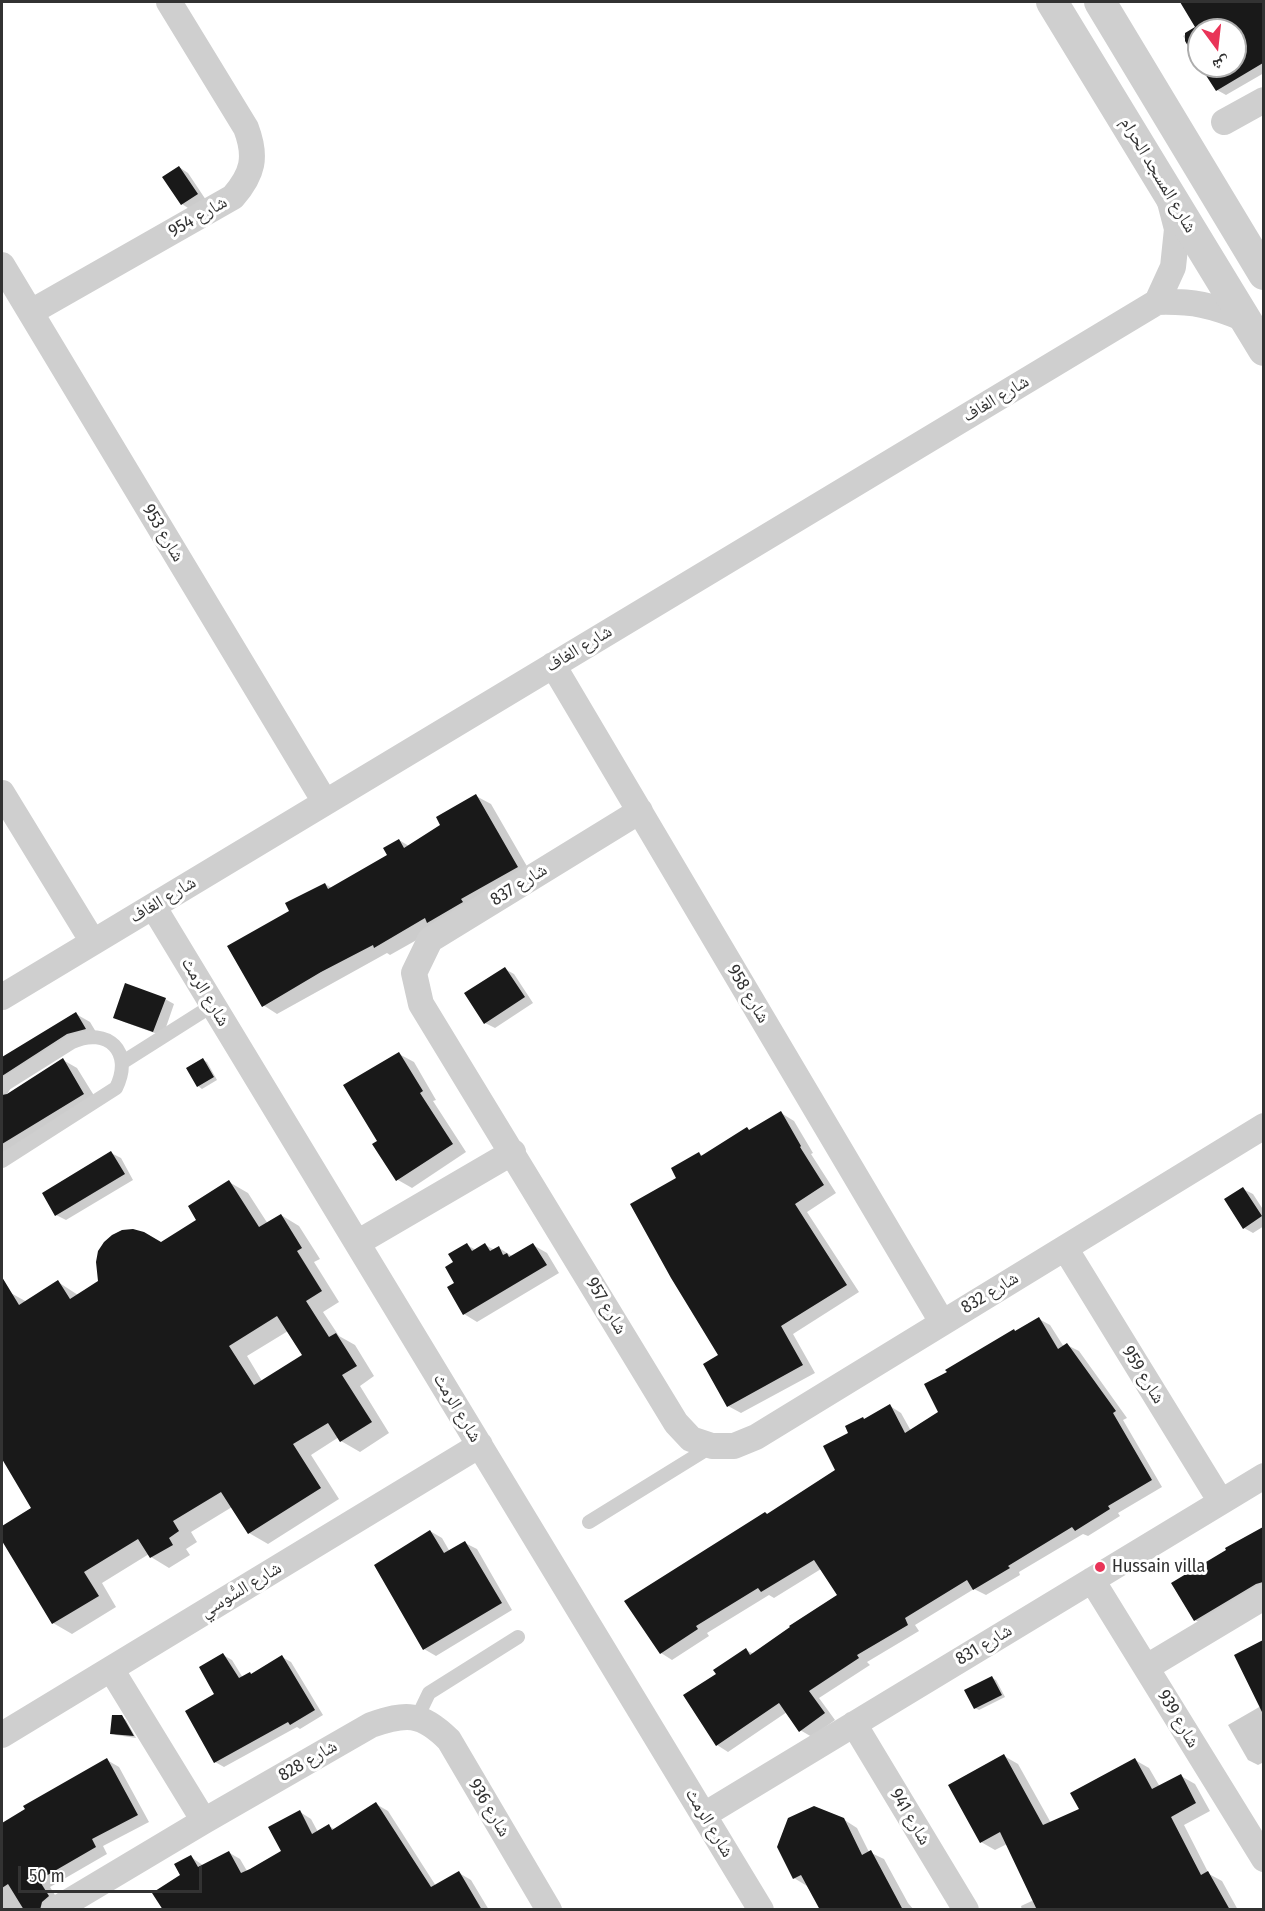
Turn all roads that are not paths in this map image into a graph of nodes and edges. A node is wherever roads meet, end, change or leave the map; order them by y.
1 (169, 2) edge
2 (1052, 2) edge
3 (1100, 2) edge
4 (1263, 100) edge
5 (1224, 122) dead end
6 (1168, 192) junction
7 (2, 265) edge
8 (1263, 274) edge
9 (1157, 302) junction
10 (31, 312) junction
11 (1245, 319) junction
12 (1263, 350) edge
13 (553, 665) junction
14 (2, 793) edge
15 (325, 802) junction
16 (640, 812) junction
17 (153, 906) junction
18 (93, 942) junction
19 (414, 973) joint
20 (2, 997) edge
21 (213, 1005) junction
22 (123, 1062) junction
23 (2, 1086) edge
24 (1263, 1126) edge
25 (513, 1152) junction
26 (2, 1161) edge
27 (357, 1243) junction
28 (1065, 1248) junction
29 (942, 1322) junction
30 (480, 1445) junction
31 (712, 1446) junction
32 (1263, 1476) edge
33 (1221, 1502) junction
34 (589, 1522) dead end
35 (1092, 1580) junction
36 (1263, 1597) edge
37 (518, 1638) dead end
38 (1147, 1667) junction
39 (111, 1669) junction
40 (417, 1718) junction
41 (854, 1724) junction
42 (2, 1735) edge
43 (704, 1815) junction
44 (204, 1821) junction
45 (1254, 1823) edge
46 (1263, 1859) edge
47 (56, 1910) edge
48 (549, 1910) edge
49 (761, 1910) edge
50 (966, 1910) edge

1 - 10 street, شارع 954
2 - 6 street, شارع المسجد الحرام
3 - 8 street
4 - 5 street
6 - 9 street
6 - 11 street, شارع المسجد الحرام
7 - 10 street, شارع 953
9 - 11 street
9 - 13 street, شارع الغاف
10 - 15 street, شارع 953
11 - 12 street, شارع المسجد الحرام
13 - 15 street, شارع الغاف
13 - 16 street, شارع 958
14 - 18 street
15 - 17 street, شارع الغاف
16 - 19 street, شارع 837
16 - 29 street, شارع 958
17 - 18 street, شارع الغاف
17 - 21 street, شارع الرمث
18 - 20 street, شارع الغاف
19 - 25 street, شارع 957
21 - 22 lane
21 - 27 street, شارع الرمث
22 - 23 lane
22 - 26 lane
24 - 28 street, شارع 832
25 - 27 street
25 - 31 street, شارع 957
27 - 30 street, شارع الرمث
28 - 29 street, شارع 832
28 - 33 street, شارع 959
29 - 31 street, شارع 832
30 - 39 street, شارع السُّوسي
30 - 43 street, شارع الرمث
31 - 34 lane
32 - 33 street, شارع 831
33 - 35 street, شارع 831
35 - 38 street, شارع 939
35 - 41 street, شارع 831
36 - 38 street
37 - 40 lane
38 - 45 street, شارع 939
39 - 42 street, شارع السُّوسي
39 - 44 street
40 - 44 street, شارع 828
40 - 48 street, شارع 936
41 - 43 street, شارع 831
41 - 50 street, شارع 941
43 - 49 street, شارع الرمث
44 - 47 street, شارع 828
45 - 46 street, شارع 939

